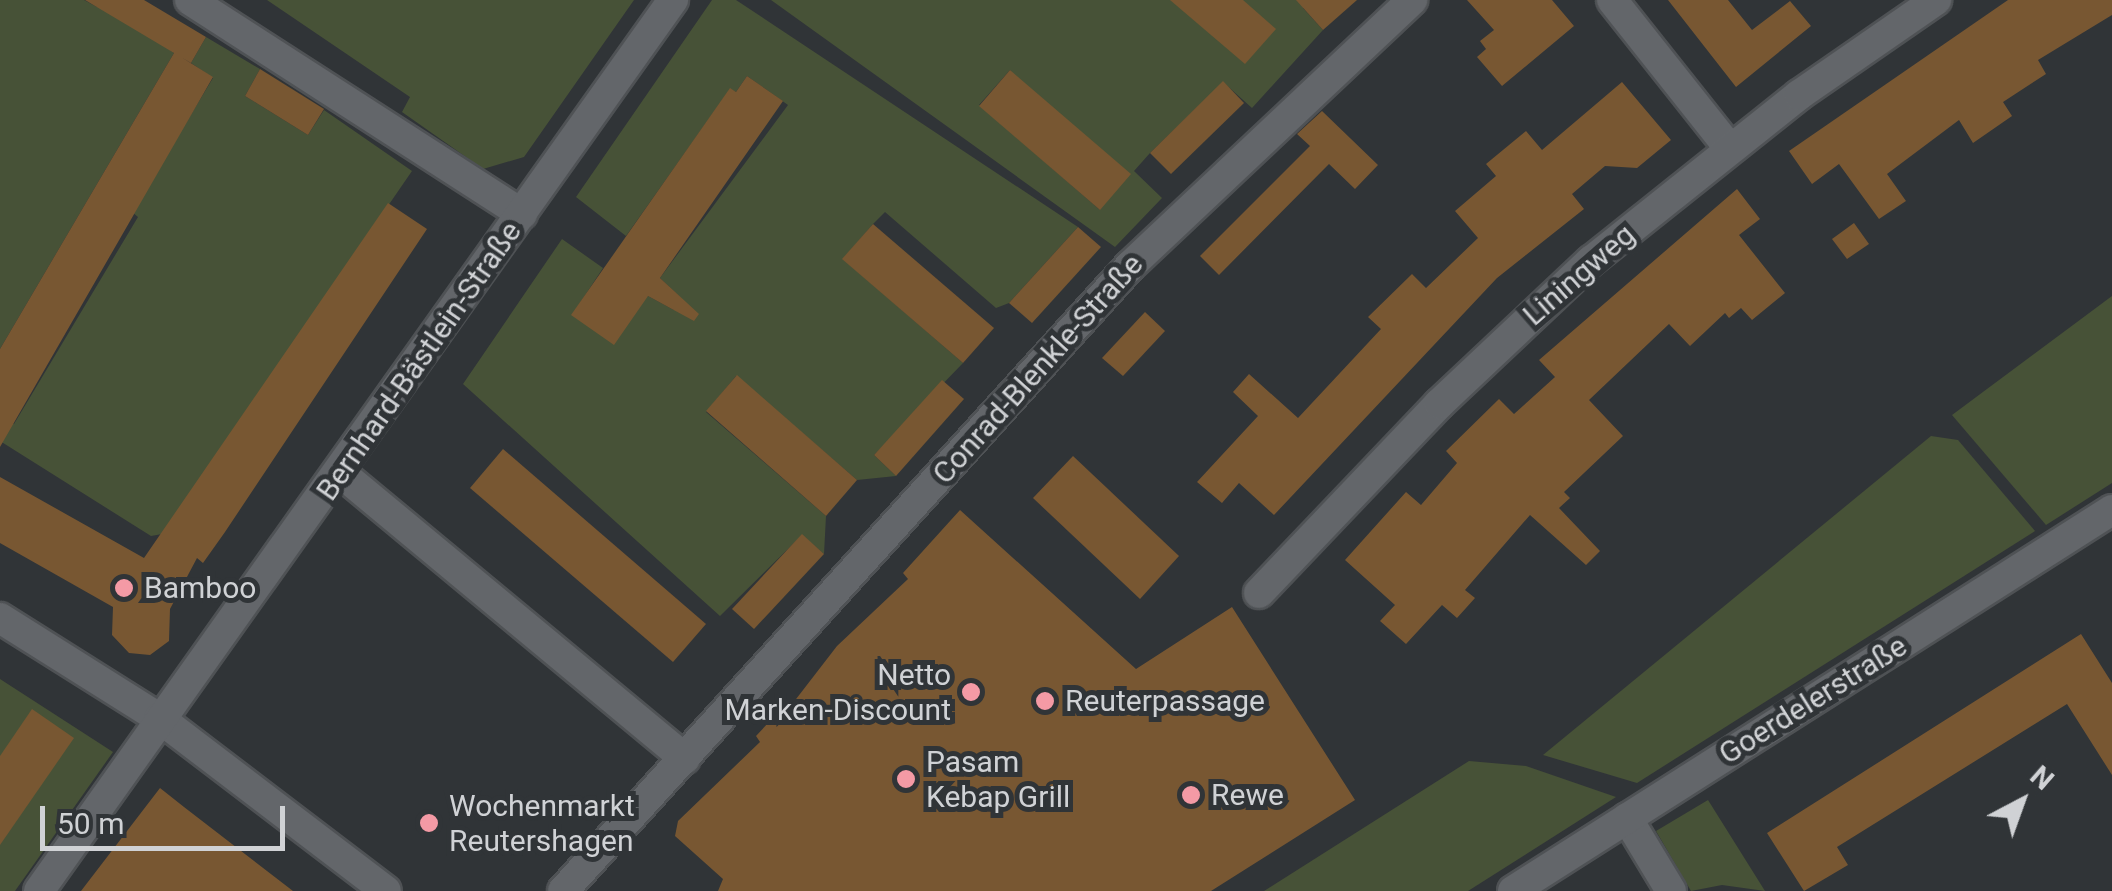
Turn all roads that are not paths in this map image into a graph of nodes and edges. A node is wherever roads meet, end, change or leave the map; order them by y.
1 (190, 0) edge
2 (673, 0) edge
3 (1412, 0) edge
4 (1612, 0) edge
5 (1936, 0) edge
6 (1730, 149) junction
7 (522, 214) junction
8 (341, 473) junction
9 (2110, 516) edge
10 (1258, 593) dead end
11 (0, 618) edge
12 (159, 718) junction
13 (685, 759) junction
14 (1627, 818) junction
15 (39, 891) edge
16 (386, 891) edge
17 (564, 891) edge
18 (1513, 891) edge
19 (1672, 891) edge

1 - 7 street
2 - 7 street, Bernhard-Bästlein-Straße
3 - 13 street, Conrad-Blenkle-Straße
4 - 6 street
5 - 6 street, Liningweg
6 - 10 street, Liningweg
7 - 8 street, Bernhard-Bästlein-Straße
8 - 12 street, Bernhard-Bästlein-Straße
8 - 13 street
9 - 14 street, Goerdelerstraße
11 - 12 street
12 - 15 street, Bernhard-Bästlein-Straße
12 - 16 street
13 - 17 street, Conrad-Blenkle-Straße
14 - 18 street, Goerdelerstraße
14 - 19 street

